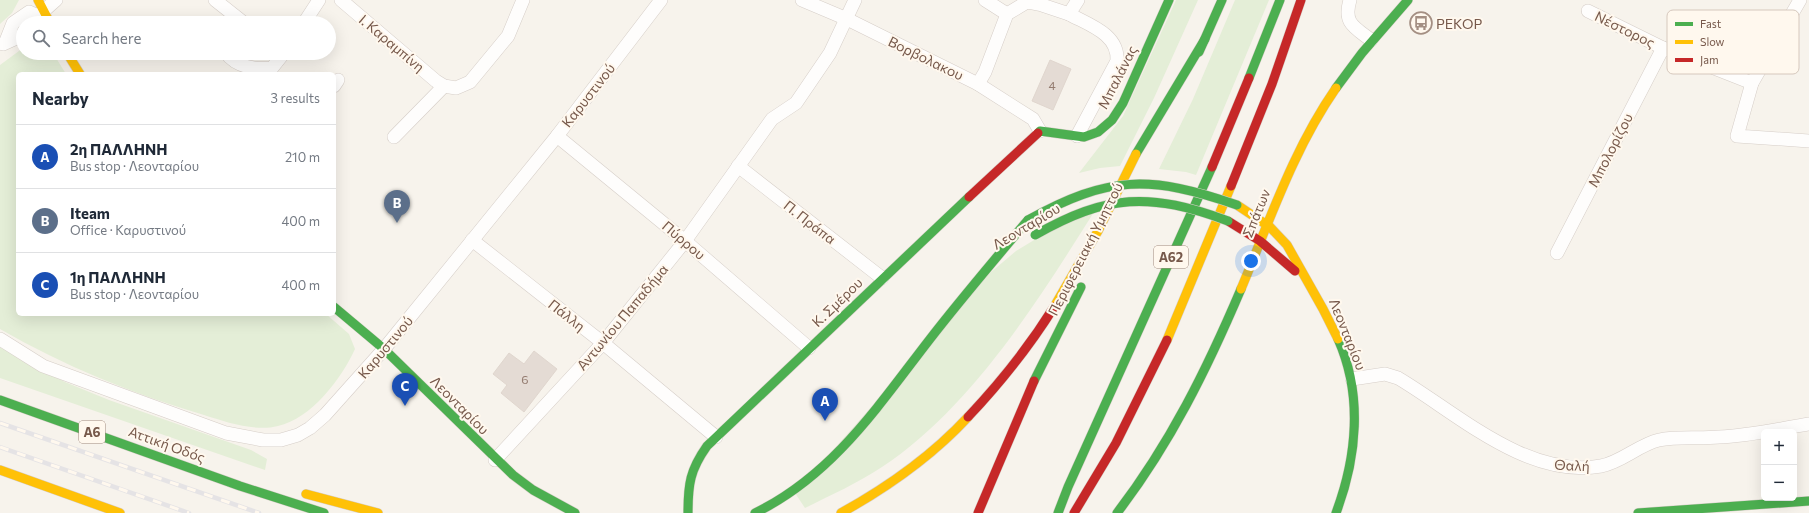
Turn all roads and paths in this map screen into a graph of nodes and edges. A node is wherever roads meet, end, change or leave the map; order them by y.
1 (56, 0) edge
2 (215, 0) edge
3 (319, 0) edge
4 (341, 0) edge
5 (523, 0) edge
6 (661, 0) edge
7 (802, 0) edge
8 (855, 0) edge
9 (985, 0) edge
10 (1078, 0) edge
11 (1169, 0) edge
12 (1222, 0) edge
13 (1280, 0) edge
14 (1301, 0) edge
15 (1350, 0) edge
16 (1408, 0) edge
17 (1800, 0) edge
18 (1794, 10) edge
19 (1588, 11) dead end
20 (39, 12) edge
21 (1007, 14) junction
22 (1069, 14) junction
23 (23, 16) edge
24 (235, 16) edge
25 (309, 16) edge
26 (847, 19) junction
27 (16, 21) edge
28 (16, 38) edge
29 (1205, 39) junction
30 (1371, 40) junction
31 (3, 43) edge
32 (1662, 48) junction
33 (1667, 50) edge
34 (71, 60) edge
35 (233, 60) edge
36 (278, 60) edge
37 (79, 72) edge
38 (1729, 74) edge
39 (1757, 74) edge
40 (1752, 83) junction
41 (978, 84) junction
42 (444, 86) junction
43 (1040, 131) junction
44 (1161, 131) dead end
45 (557, 136) junction
46 (1077, 136) junction
47 (394, 137) dead end
48 (1809, 141) edge
49 (738, 166) junction
50 (1140, 173) dead end
51 (1119, 214) dead end
52 (1266, 225) junction
53 (1032, 237) dead end
54 (472, 240) junction
55 (685, 240) junction
56 (1260, 241) junction
57 (1017, 247) dead end
58 (1557, 253) dead end
59 (992, 263) junction
60 (1087, 276) dead end
61 (882, 278) junction
62 (1310, 286) junction
63 (336, 309) edge
64 (0, 339) edge
65 (603, 343) junction
66 (809, 348) junction
67 (384, 350) junction
68 (1352, 380) junction
69 (0, 400) edge
70 (1809, 424) edge
71 (716, 437) junction
72 (495, 460) junction
73 (183, 464) junction
74 (0, 470) edge
75 (242, 476) dead end
76 (294, 491) dead end
77 (1809, 501) edge
78 (1119, 510) edge
79 (120, 513) edge
80 (324, 513) edge
81 (378, 513) edge
82 (574, 513) edge
83 (688, 513) edge
84 (755, 513) edge
85 (841, 513) edge
86 (978, 513) edge
87 (1058, 513) edge
88 (1074, 513) edge
89 (1336, 513) edge
90 (1638, 513) edge

1 - 20 street
2 - 24 street
3 - 25 street
4 - 42 street, Ι. Καραμπίνη
5 - 42 street
6 - 45 street, Καρυστινού
7 - 26 street, Βορβολακου
8 - 26 street, Αντωνίου Παπαδήμα
9 - 21 street
10 - 22 street
11 - 46 main road, Μπαλάνας
12 - 29 main road
13 - 87 main road, Α62
14 - 88 main road
15 - 30 street
16 - 30 main road, Σπάτων
17 - 18 street
19 - 32 street, Νέστορος
20 - 23 street
21 - 22 street
21 - 41 street
22 - 46 street
26 - 41 street, Βορβολακου
26 - 49 street, Αντωνίου Παπαδήμα
27 - 31 street
28 - 31 street
29 - 44 main road
29 - 85 main road
30 - 52 main road, Σπάτων
32 - 33 street, Νέστορος
32 - 58 street, Μπολορίζου
34 - 37 main road
35 - 36 street
38 - 40 street, Νέστορος
39 - 40 street
40 - 48 street
41 - 43 street, Βορβολακου
42 - 47 street
43 - 46 main road, Μπαλάνας
43 - 61 main road, Κ. Σμέρου
45 - 54 street, Καρυστινού
45 - 55 street, Πύρρου
49 - 55 street, Αντωνίου Παπαδήμα
49 - 61 street, Π. Πράπα
50 - 51 main road, Περιφερειακή Υμηττού
52 - 56 main road, Σπάτων
52 - 59 main road, Λεονταρίου, bridge
52 - 62 main road, Λεονταρίου
53 - 56 main road, Λεονταρίου, bridge
54 - 65 street, Πάλλη
54 - 67 street, Καρυστινού
55 - 65 street, Αντωνίου Παπαδήμα
55 - 66 street, Πύρρου
56 - 62 main road, Λεονταρίου
56 - 78 main road, Σπάτων
57 - 59 main road, Λεονταρίου
59 - 84 main road, Λεονταρίου
60 - 86 main road, Περιφερειακή Υμηττού
61 - 66 main road, Κ. Σμέρου
62 - 68 main road, Λεονταρίου
63 - 67 main road, Λεονταρίου
64 - 67 street, Καρυστινού
65 - 71 street, Πάλλη
65 - 72 street, Αντωνίου Παπαδήμα
66 - 71 main road, Κ. Σμέρου
67 - 72 main road, Λεονταρίου
68 - 70 street, Θαλή
68 - 89 main road, Λεονταρίου
69 - 73 main road, Αττική Οδός / Α6
71 - 83 main road, Κ. Σμέρου
72 - 82 main road, Λεονταρίου
73 - 75 main road
73 - 80 main road, Αττική Οδός / Α6
74 - 79 main road
76 - 81 main road
77 - 90 main road

